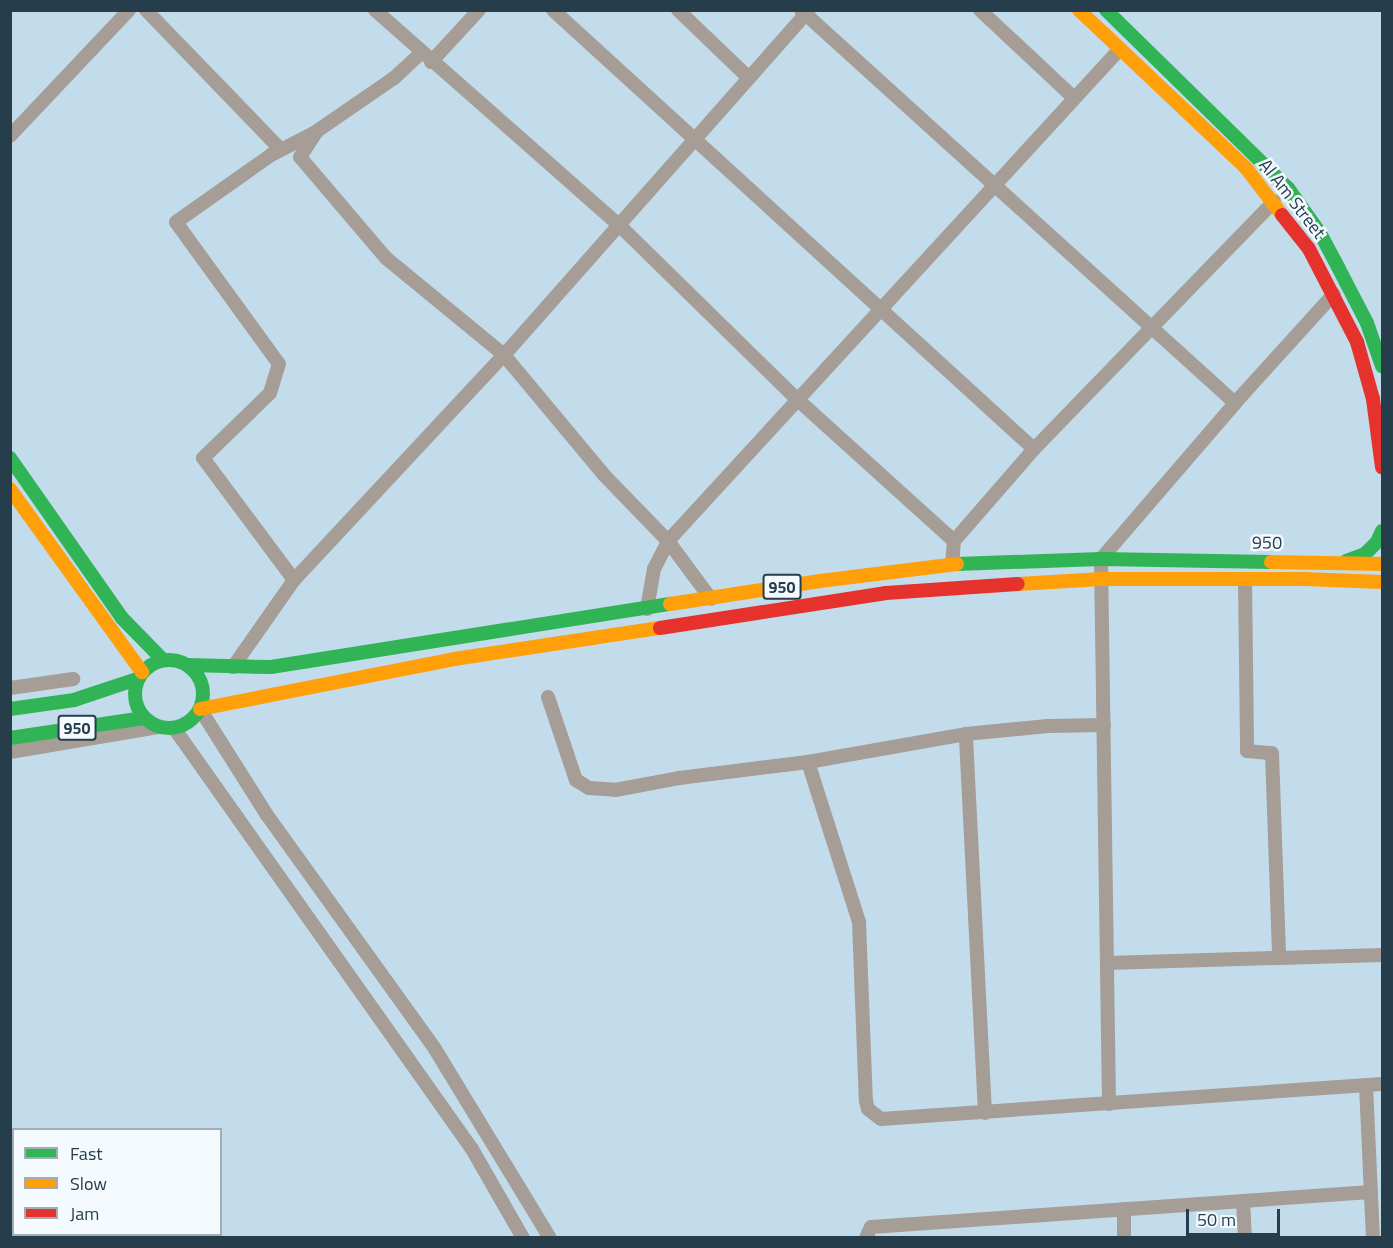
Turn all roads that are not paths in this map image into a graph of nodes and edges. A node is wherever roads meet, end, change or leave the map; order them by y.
1 (129, 10) edge
2 (146, 10) edge
3 (375, 10) edge
4 (479, 10) edge
5 (553, 10) edge
6 (678, 10) edge
7 (980, 10) edge
8 (1079, 10) edge
9 (1106, 10) edge
10 (805, 12) edge
11 (1120, 49) junction
12 (426, 57) junction
13 (749, 78) junction
14 (1074, 98) junction
15 (317, 131) junction
16 (10, 136) edge
17 (694, 140) junction
18 (281, 150) junction
19 (995, 185) junction
20 (1274, 201) junction
21 (619, 225) junction
22 (1335, 294) junction
23 (881, 309) junction
24 (1153, 326) junction
25 (504, 355) junction
26 (1383, 366) edge
27 (798, 400) junction
28 (1235, 403) junction
29 (1034, 449) junction
30 (10, 458) edge
31 (1383, 467) edge
32 (10, 489) edge
33 (1383, 531) edge
34 (668, 541) junction
35 (954, 541) junction
36 (1101, 559) junction
37 (1333, 562) junction
38 (952, 564) junction
39 (1383, 564) edge
40 (1102, 579) junction
41 (1245, 579) junction
42 (294, 580) junction
43 (1383, 582) edge
44 (711, 598) junction
45 (647, 609) junction
46 (714, 617) junction
47 (163, 660) junction
48 (187, 665) junction
49 (233, 667) junction
50 (140, 676) junction
51 (73, 679) dead end
52 (10, 688) edge
53 (548, 697) dead end
54 (10, 709) edge
55 (200, 709) junction
56 (144, 718) junction
57 (1104, 725) junction
58 (158, 727) junction
59 (174, 728) junction
60 (966, 734) junction
61 (10, 738) edge
62 (10, 753) edge
63 (808, 762) junction
64 (1383, 955) edge
65 (1279, 958) junction
66 (1107, 963) junction
67 (1383, 1084) edge
68 (1366, 1085) junction
69 (1109, 1104) junction
70 (985, 1113) junction
71 (1371, 1192) junction
72 (1244, 1201) junction
73 (1124, 1209) junction
74 (523, 1238) edge
75 (550, 1238) edge
76 (866, 1238) edge
77 (1124, 1238) edge
78 (1245, 1238) edge
79 (1373, 1238) edge

1 - 16 street
2 - 18 street
3 - 12 street
4 - 12 street
5 - 17 street
6 - 13 street
7 - 14 street
8 - 11 main road, Al Am Street
9 - 26 main road, Al Am Street
10 - 13 street
10 - 19 street
11 - 14 street
11 - 20 main road, Al Am Street
12 - 15 street
12 - 21 street
13 - 17 street
14 - 19 street
15 - 18 street
15 - 25 street
17 - 21 street
17 - 23 street
18 - 42 street
19 - 23 street
19 - 24 street
20 - 22 main road, Al Am Street
20 - 24 street
21 - 25 street
21 - 27 street
22 - 28 street
22 - 31 main road, Al Am Street
23 - 27 street
23 - 29 street
24 - 28 street
24 - 29 street
25 - 34 street
25 - 42 street
27 - 34 street
27 - 35 street
28 - 36 street
29 - 35 street
30 - 47 main road
32 - 50 main road
33 - 37 main road
34 - 44 street
34 - 45 street
35 - 38 street
36 - 37 main road, 950 / 950
36 - 38 main road, 950 / 950
36 - 40 street
37 - 39 main road, 950 / 950
38 - 44 main road, 950 / 950
40 - 41 main road, 950
40 - 46 main road, 950
40 - 57 street
41 - 43 main road, 950
41 - 65 street
42 - 49 street
44 - 45 main road, 950 / 950
44 - 46 main road
45 - 49 main road, 950 / 950
46 - 55 main road, 950
47 - 48 main road
47 - 50 main road
48 - 49 main road, 950 / 950
48 - 55 main road
50 - 54 main road, 950
50 - 56 main road
51 - 52 street
53 - 63 street
55 - 59 main road
55 - 75 street
56 - 58 main road
56 - 61 main road, 950
57 - 60 street
57 - 66 street
58 - 59 main road
58 - 62 street
59 - 74 street
60 - 63 street
60 - 70 street
63 - 70 street
64 - 65 street
65 - 66 street
66 - 69 street
67 - 68 street
68 - 69 street
68 - 71 street
69 - 70 street
71 - 72 street
71 - 79 street
72 - 73 street
72 - 78 street
73 - 76 street
73 - 77 street

